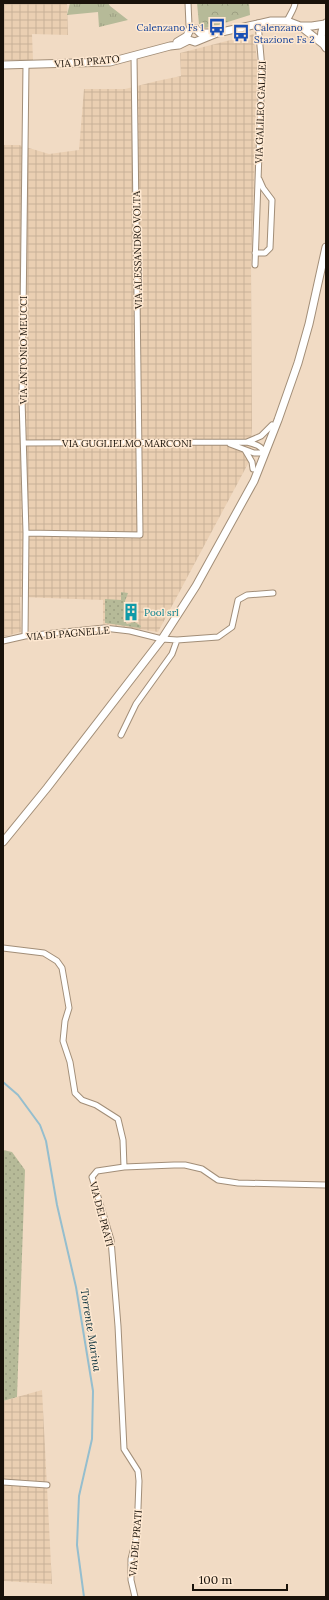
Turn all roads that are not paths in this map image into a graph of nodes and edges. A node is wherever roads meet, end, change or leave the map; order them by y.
1 (188, 3) edge
2 (295, 3) edge
3 (287, 21) junction
4 (258, 23) junction
5 (326, 23) edge
6 (300, 26) junction
7 (189, 35) junction
8 (199, 36) junction
9 (324, 46) edge
10 (134, 56) junction
11 (3, 65) edge
12 (26, 65) junction
13 (258, 176) junction
14 (267, 193) junction
15 (257, 197) junction
16 (326, 247) edge
17 (255, 253) junction
18 (255, 265) dead end
19 (284, 401) junction
20 (272, 425) junction
21 (248, 442) junction
22 (24, 443) junction
23 (139, 443) junction
24 (230, 444) junction
25 (245, 450) junction
26 (262, 452) junction
27 (253, 469) junction
28 (241, 503) junction
29 (26, 533) junction
30 (273, 593) dead end
31 (25, 636) junction
32 (162, 639) junction
33 (177, 640) junction
34 (3, 641) edge
35 (121, 735) dead end
36 (3, 842) edge
37 (3, 948) edge
38 (124, 1167) junction
39 (326, 1185) edge
40 (3, 1482) edge
41 (47, 1484) dead end
42 (135, 1597) edge

1 - 7 street
2 - 3 street
3 - 4 main road, VIA DI PRATO
3 - 6 main road, VIA DI PRATO
4 - 8 main road, VIA DI PRATO
4 - 13 street, VIA GALILEO GALILEI
5 - 6 main road, VIA DI PRATO
5 - 9 main road, VIA DI PRATO
6 - 9 main road, VIA DI PRATO
7 - 8 main road, VIA DI PRATO
7 - 8 main road, VIA DI PRATO
7 - 10 main road, VIA DI PRATO
10 - 12 main road, VIA DI PRATO
10 - 23 street, VIA ALESSANDRO VOLTA
11 - 12 main road, VIA DI PRATO
12 - 22 street, VIA ANTONIO MEUCCI
13 - 14 street, VIA GALILEO GALILEI
13 - 15 street, VIA GALILEO GALILEI
14 - 15 street
14 - 17 street, VIA GALILEO GALILEI
15 - 17 street, VIA GALILEO GALILEI
16 - 19 main road
17 - 18 street, VIA GALILEO GALILEI
19 - 20 main road
19 - 26 main road
20 - 21 street, VIA GUGLIELMO MARCONI
20 - 26 main road
21 - 24 street, VIA GUGLIELMO MARCONI
21 - 26 street, VIA GUGLIELMO MARCONI
22 - 23 street, VIA GUGLIELMO MARCONI
22 - 29 street, VIA ANTONIO MEUCCI
23 - 24 street, VIA GUGLIELMO MARCONI
23 - 29 street, VIA ALESSANDRO VOLTA
24 - 25 street, VIA GUGLIELMO MARCONI
25 - 26 street, VIA GUGLIELMO MARCONI
25 - 27 street
26 - 27 main road
26 - 28 main road
27 - 28 main road
28 - 32 main road
29 - 31 street, VIA ANTONIO MEUCCI
30 - 33 street, VIA DI PAGNELLE
31 - 32 street, VIA DI PAGNELLE
31 - 34 street, VIA DI PAGNELLE
32 - 33 street, VIA DI PAGNELLE
32 - 36 main road
33 - 35 street
37 - 38 street
38 - 39 street
38 - 42 street, VIA DEI PRATI
40 - 41 street

